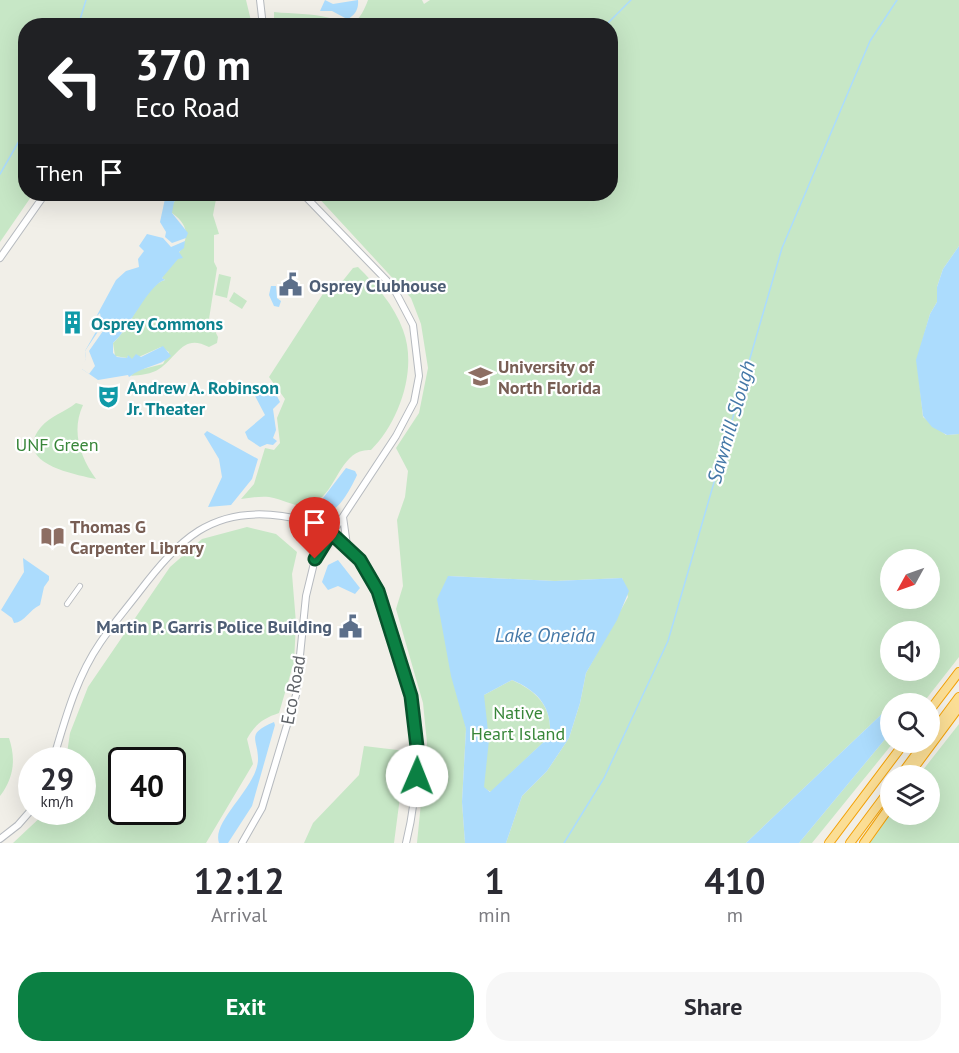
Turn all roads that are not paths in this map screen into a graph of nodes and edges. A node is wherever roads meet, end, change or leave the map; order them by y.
1 (260, 0) edge
2 (262, 18) edge
3 (40, 201) edge
4 (310, 201) edge
5 (0, 258) edge
6 (343, 515) junction
7 (331, 533) junction
8 (347, 546) junction
9 (80, 586) dead end
10 (67, 604) dead end
11 (959, 672) edge
12 (940, 697) edge
13 (959, 697) edge
14 (959, 707) edge
15 (940, 723) edge
16 (57, 747) edge
17 (897, 753) edge
18 (916, 765) edge
19 (880, 803) edge
20 (880, 813) edge
21 (880, 820) edge
22 (18, 825) edge
23 (839, 829) junction
24 (0, 839) edge
25 (407, 841) edge
26 (242, 843) edge
27 (821, 843) edge
28 (829, 843) edge
29 (850, 843) edge
30 (857, 843) edge
31 (864, 843) edge

1 - 2 street
3 - 5 street
4 - 6 street, Eco Road
6 - 7 street, Eco Road
6 - 8 street
7 - 8 street
7 - 16 street
7 - 26 street, Eco Road
8 - 25 street
9 - 10 street
11 - 12 highway
13 - 15 highway
14 - 18 highway
17 - 23 highway
19 - 29 highway
20 - 30 highway
21 - 31 highway
22 - 24 street
23 - 27 highway
23 - 28 highway

